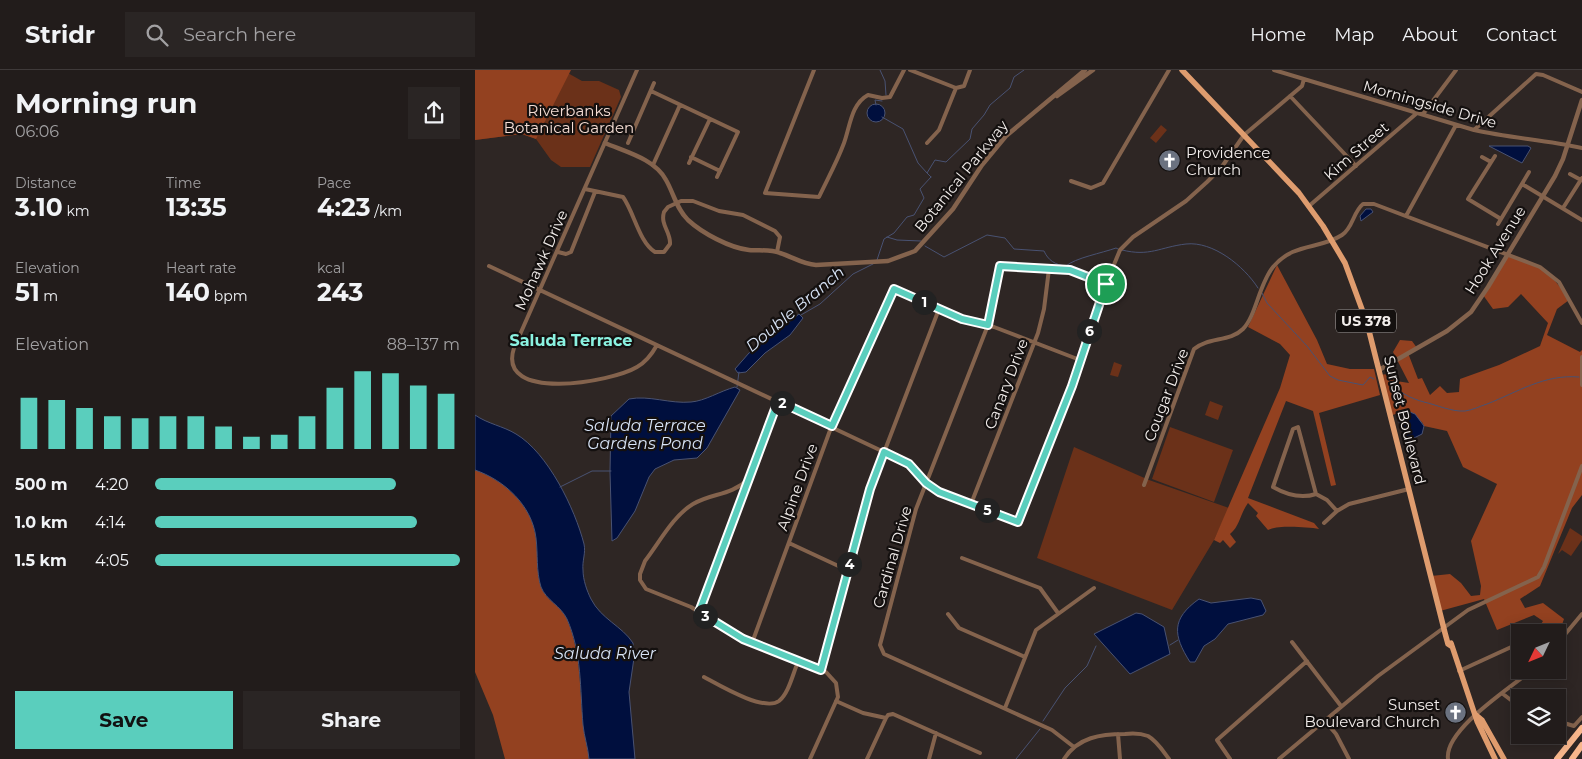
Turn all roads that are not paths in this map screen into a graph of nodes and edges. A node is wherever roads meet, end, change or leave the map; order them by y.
1 (637, 70) edge
2 (814, 70) edge
3 (904, 70) edge
4 (910, 70) edge
5 (970, 70) edge
6 (1085, 70) edge
7 (1093, 70) edge
8 (1169, 70) edge
9 (1182, 70) edge
10 (1273, 70) edge
11 (1456, 70) edge
12 (1304, 79) junction
13 (654, 83) dead end
14 (956, 88) junction
15 (651, 91) junction
16 (1582, 92) edge
17 (1291, 96) junction
18 (1049, 100) junction
19 (1582, 100) edge
20 (680, 105) junction
21 (1417, 112) junction
22 (1423, 114) junction
23 (710, 119) junction
24 (1456, 125) junction
25 (1474, 130) junction
26 (1244, 135) junction
27 (605, 143) junction
28 (628, 143) dead end
29 (927, 143) dead end
30 (1568, 145) junction
31 (1582, 148) edge
32 (1495, 156) dead end
33 (1482, 157) dead end
34 (691, 158) junction
35 (1491, 162) junction
36 (653, 164) junction
37 (689, 164) dead end
38 (1356, 166) junction
39 (720, 171) junction
40 (1529, 172) dead end
41 (1570, 174) dead end
42 (717, 177) dead end
43 (1581, 179) edge
44 (1071, 181) dead end
45 (1522, 184) junction
46 (585, 189) junction
47 (595, 192) junction
48 (1543, 197) junction
49 (1468, 199) junction
50 (675, 203) junction
51 (1465, 204) dead end
52 (1309, 206) junction
53 (1563, 208) junction
54 (1406, 216) junction
55 (1501, 219) junction
56 (1582, 220) edge
57 (1498, 224) dead end
58 (1332, 240) junction
59 (558, 252) junction
60 (777, 252) junction
61 (1508, 254) junction
62 (489, 266) dead end
63 (1049, 269) junction
64 (1106, 284) junction
65 (541, 290) junction
66 (939, 309) junction
67 (1582, 323) edge
68 (988, 325) junction
69 (1034, 341) junction
70 (657, 345) junction
71 (1582, 356) edge
72 (1080, 360) junction
73 (1379, 370) junction
74 (1582, 385) edge
75 (778, 401) junction
76 (832, 426) junction
77 (884, 452) junction
78 (1582, 466) edge
79 (749, 478) junction
80 (926, 483) junction
81 (1144, 485) dead end
82 (1409, 489) junction
83 (1316, 494) junction
84 (971, 504) junction
85 (1337, 511) junction
86 (1324, 524) dead end
87 (789, 543) junction
88 (962, 558) dead end
89 (847, 570) junction
90 (1094, 588) dead end
91 (699, 612) junction
92 (1058, 612) junction
93 (948, 614) dead end
94 (1582, 614) edge
95 (1445, 627) junction
96 (1566, 633) edge
97 (1292, 642) dead end
98 (752, 643) junction
99 (1511, 647) edge
100 (1025, 657) junction
101 (1307, 661) junction
102 (798, 662) junction
103 (821, 670) junction
104 (1459, 671) junction
105 (704, 677) dead end
106 (1521, 679) edge
107 (1503, 694) junction
108 (1511, 700) edge
109 (836, 701) junction
110 (1341, 706) junction
111 (1005, 708) junction
112 (1476, 715) junction
113 (1582, 717) edge
114 (886, 718) junction
115 (1324, 720) junction
116 (1566, 724) edge
117 (1582, 728) edge
118 (936, 733) junction
119 (1119, 734) junction
120 (1582, 745) edge
121 (1074, 747) junction
122 (980, 753) dead end
123 (811, 759) edge
124 (867, 759) edge
125 (929, 759) edge
126 (1064, 759) edge
127 (1120, 759) edge
128 (1169, 759) edge
129 (1230, 759) edge
130 (1279, 759) edge
131 (1349, 759) edge
132 (1447, 759) edge
133 (1495, 759) edge
134 (1504, 759) edge
135 (1557, 759) edge
136 (1572, 759) edge

1 - 27 street, Mohawk Drive
2 - 3 street
4 - 14 street
5 - 14 street
6 - 18 street, Botanical Parkway
7 - 18 street, Botanical Parkway
8 - 44 street
9 - 26 main road, Sunset Boulevard / US 378
10 - 12 street, Morningside Drive
11 - 22 street
12 - 17 street
12 - 21 street, Morningside Drive
13 - 15 street
14 - 29 street
15 - 20 street
15 - 28 street
16 - 25 street
17 - 26 street
17 - 38 street
18 - 60 street, Botanical Parkway
19 - 30 street, Hook Avenue
20 - 23 street
20 - 36 street
21 - 22 street, Morningside Drive
21 - 38 street, Kim Street
22 - 24 street, Morningside Drive
23 - 34 street
23 - 39 street
24 - 25 street, Morningside Drive
24 - 54 street
25 - 30 street, Morningside Drive
26 - 52 main road, Sunset Boulevard / US 378
26 - 64 street
27 - 36 street, Botanical Parkway
27 - 46 street, Mohawk Drive
30 - 31 street, Morningside Drive
30 - 48 street, Hook Avenue
32 - 35 street
33 - 35 street
34 - 37 street
34 - 39 street
35 - 49 street
36 - 50 street, Botanical Parkway
38 - 52 street, Kim Street
39 - 42 street
40 - 45 street
41 - 43 street
43 - 53 street
45 - 48 street
45 - 55 street
46 - 47 street
46 - 59 street, Mohawk Drive
47 - 50 street
47 - 59 street
48 - 53 street
48 - 61 street, Hook Avenue
49 - 51 street
49 - 55 street
50 - 60 street, Botanical Parkway
50 - 60 street
52 - 58 main road, Sunset Boulevard / US 378
53 - 56 street
54 - 58 street
54 - 61 street
55 - 57 street
58 - 73 main road, Sunset Boulevard / US 378
58 - 81 street, Cougar Drive
59 - 65 street, Mohawk Drive
61 - 67 street
61 - 73 street, Hook Avenue
62 - 65 street
63 - 64 street
63 - 68 street, Cardinal Drive
63 - 69 street, Canary Drive
64 - 72 street
65 - 70 street
65 - 70 street, Mohawk Drive
66 - 68 street
66 - 76 street, Alpine Drive
66 - 77 street
68 - 69 street
68 - 80 street, Cardinal Drive
69 - 72 street
69 - 84 street, Canary Drive
70 - 75 street
71 - 74 street
72 - 84 street
73 - 82 main road, Sunset Boulevard / US 378
75 - 76 street
75 - 79 street
76 - 77 street
76 - 87 street, Alpine Drive
77 - 80 street
77 - 89 street
78 - 95 street
79 - 91 street
79 - 91 street
80 - 84 street
80 - 111 street, Cardinal Drive
82 - 85 street
82 - 95 main road, Sunset Boulevard / US 378
83 - 83 street
83 - 85 street
85 - 86 street
87 - 89 street
87 - 98 street, Alpine Drive
88 - 92 street
89 - 103 street
90 - 92 street
91 - 98 street
92 - 100 street
93 - 100 street
94 - 96 street
95 - 104 main road, Sunset Boulevard / US 378
95 - 110 street
97 - 101 street
98 - 102 street
99 - 104 street
100 - 111 street
101 - 110 street
101 - 129 street
102 - 103 street
102 - 105 street
103 - 109 street
104 - 112 main road, Sunset Boulevard / US 378
106 - 107 street
107 - 108 street
107 - 112 street
109 - 114 street
109 - 123 street
110 - 115 street
111 - 121 street, Cardinal Drive
112 - 132 street
112 - 133 main road, Sunset Boulevard / US 378
112 - 134 main road, Sunset Boulevard / US 378
113 - 116 street
114 - 118 street
114 - 124 street
115 - 130 street
115 - 131 street
117 - 135 highway
118 - 122 street
118 - 125 street
119 - 121 street
119 - 127 street
119 - 128 street
120 - 136 highway
121 - 126 street

